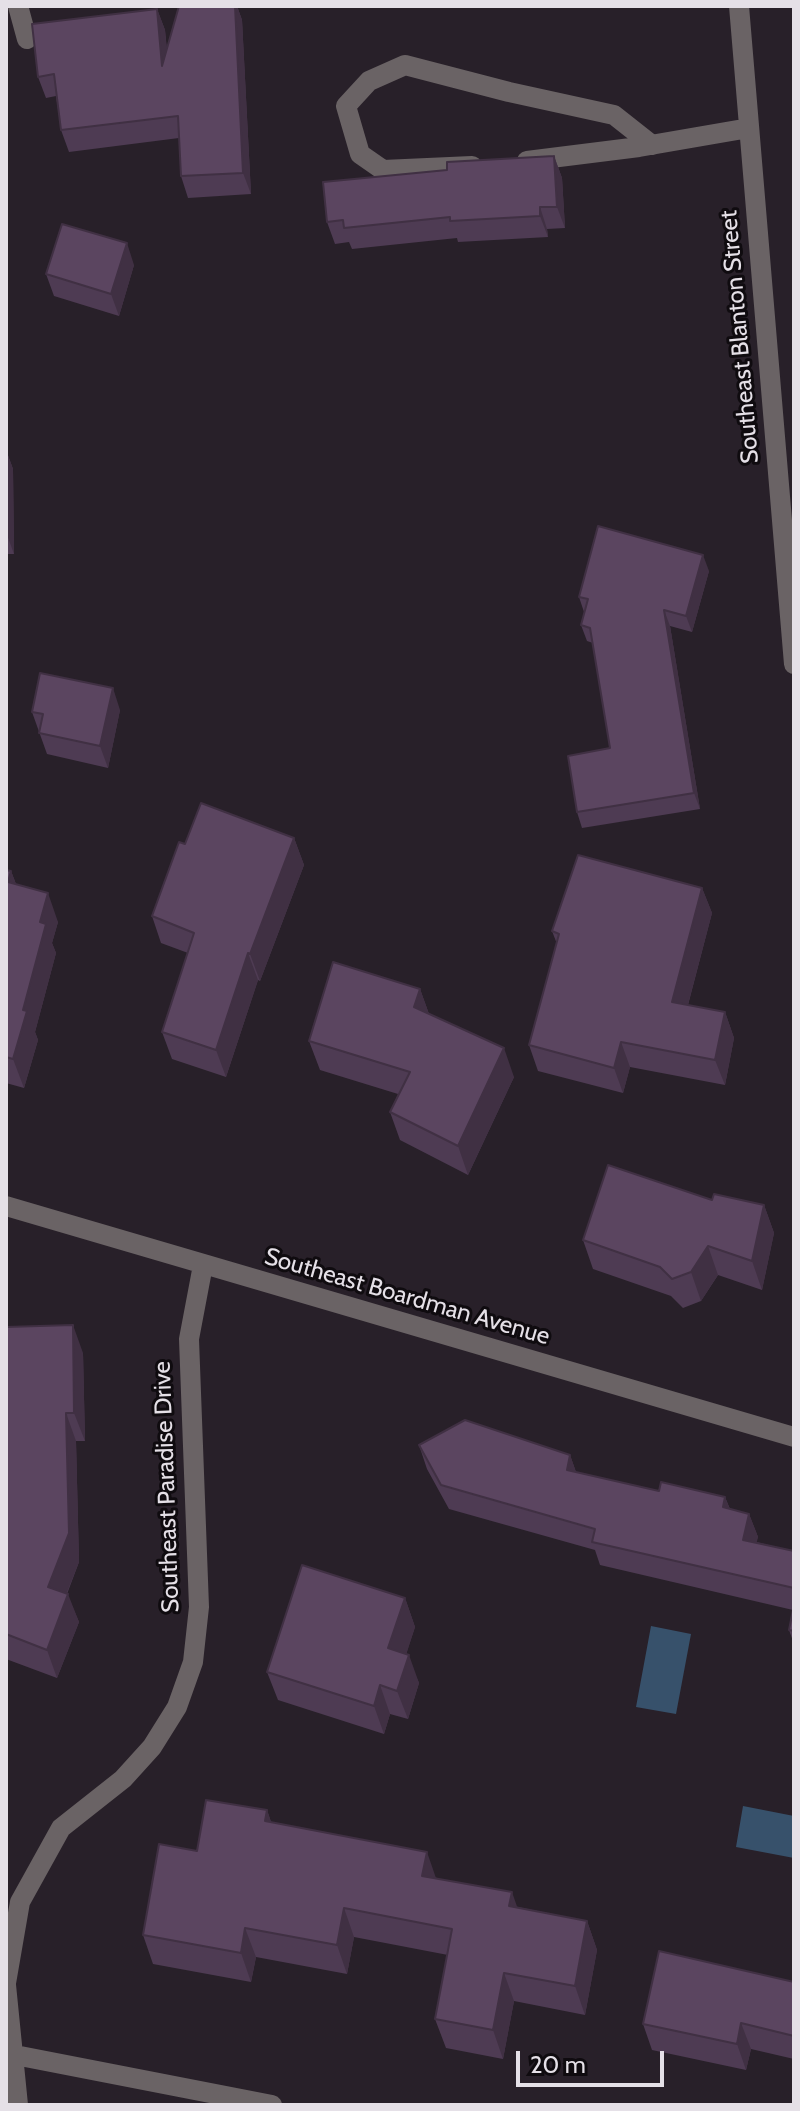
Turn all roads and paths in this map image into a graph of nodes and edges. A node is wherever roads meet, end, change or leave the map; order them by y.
1 (18, 6) edge
2 (739, 6) edge
3 (27, 39) dead end
4 (749, 128) junction
5 (652, 145) junction
6 (794, 664) edge
7 (6, 1206) edge
8 (203, 1265) junction
9 (794, 1437) edge
10 (6, 1984) edge
11 (15, 2055) junction
12 (18, 2105) edge
13 (272, 2105) edge

1 - 3 street
2 - 4 street, Southeast Blanton Street
4 - 5 street
4 - 6 street, Southeast Blanton Street
5 - 5 street
7 - 8 street, Southeast Boardman Avenue
8 - 9 street, Southeast Boardman Avenue
8 - 10 street, Southeast Paradise Drive
10 - 11 street, Southeast Paradise Drive
11 - 12 street, Southeast Paradise Drive
11 - 13 street

